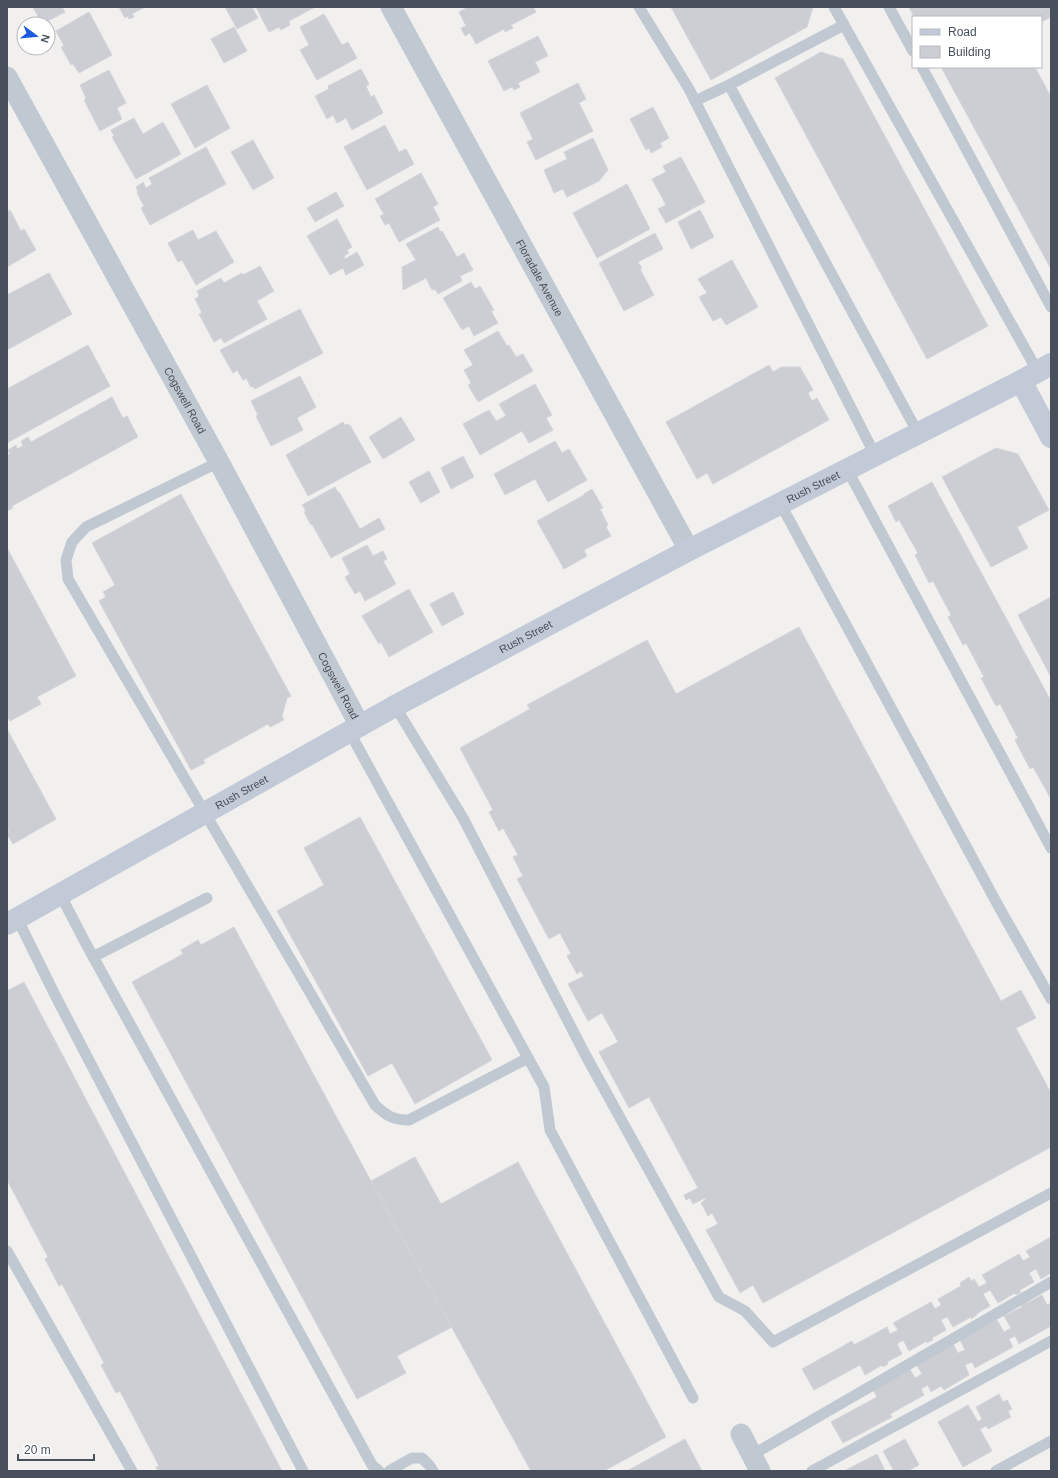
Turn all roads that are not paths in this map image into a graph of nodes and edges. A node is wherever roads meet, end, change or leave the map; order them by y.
1 (390, 7) edge
2 (639, 7) edge
3 (834, 7) edge
4 (889, 7) edge
5 (844, 25) junction
6 (912, 49) edge
7 (923, 68) edge
8 (7, 77) edge
9 (729, 85) junction
10 (695, 100) junction
11 (1051, 307) edge
12 (1037, 372) edge
13 (918, 433) junction
14 (1051, 436) edge
15 (875, 455) junction
16 (219, 462) junction
17 (848, 469) junction
18 (780, 503) junction
19 (689, 550) junction
20 (395, 706) junction
21 (354, 728) junction
22 (205, 812) junction
23 (1051, 848) edge
24 (60, 894) junction
25 (208, 898) dead end
26 (12, 921) edge
27 (93, 957) junction
28 (1051, 999) edge
29 (528, 1058) junction
30 (1051, 1193) edge
31 (7, 1251) edge
32 (1051, 1282) edge
33 (1051, 1341) edge
34 (693, 1398) dead end
35 (741, 1434) dead end
36 (1051, 1441) edge
37 (756, 1463) edge
38 (132, 1471) edge
39 (303, 1471) edge
40 (379, 1471) edge
41 (388, 1471) edge
42 (432, 1471) edge
43 (812, 1471) edge
44 (996, 1471) edge

1 - 19 street, Floradale Avenue
2 - 10 lane
3 - 5 lane
4 - 6 lane
5 - 9 lane
5 - 12 lane
7 - 11 lane
8 - 16 street, Cogswell Road
9 - 10 lane
9 - 13 lane
10 - 15 lane
12 - 13 street, Rush Street
12 - 14 street
13 - 15 street, Rush Street
15 - 17 street, Rush Street
16 - 21 street, Cogswell Road
16 - 22 lane
17 - 18 street, Rush Street
17 - 23 lane
18 - 19 street, Rush Street
18 - 28 lane
19 - 20 street, Rush Street
20 - 21 street, Rush Street
20 - 30 lane
21 - 22 street, Rush Street
21 - 29 lane
22 - 24 street, Rush Street
22 - 29 lane
24 - 26 street, Rush Street
24 - 27 lane
25 - 27 lane
26 - 39 lane
27 - 40 lane
29 - 34 lane
31 - 38 lane
32 - 37 lane
33 - 43 lane
35 - 37 street
36 - 44 lane
41 - 42 lane

